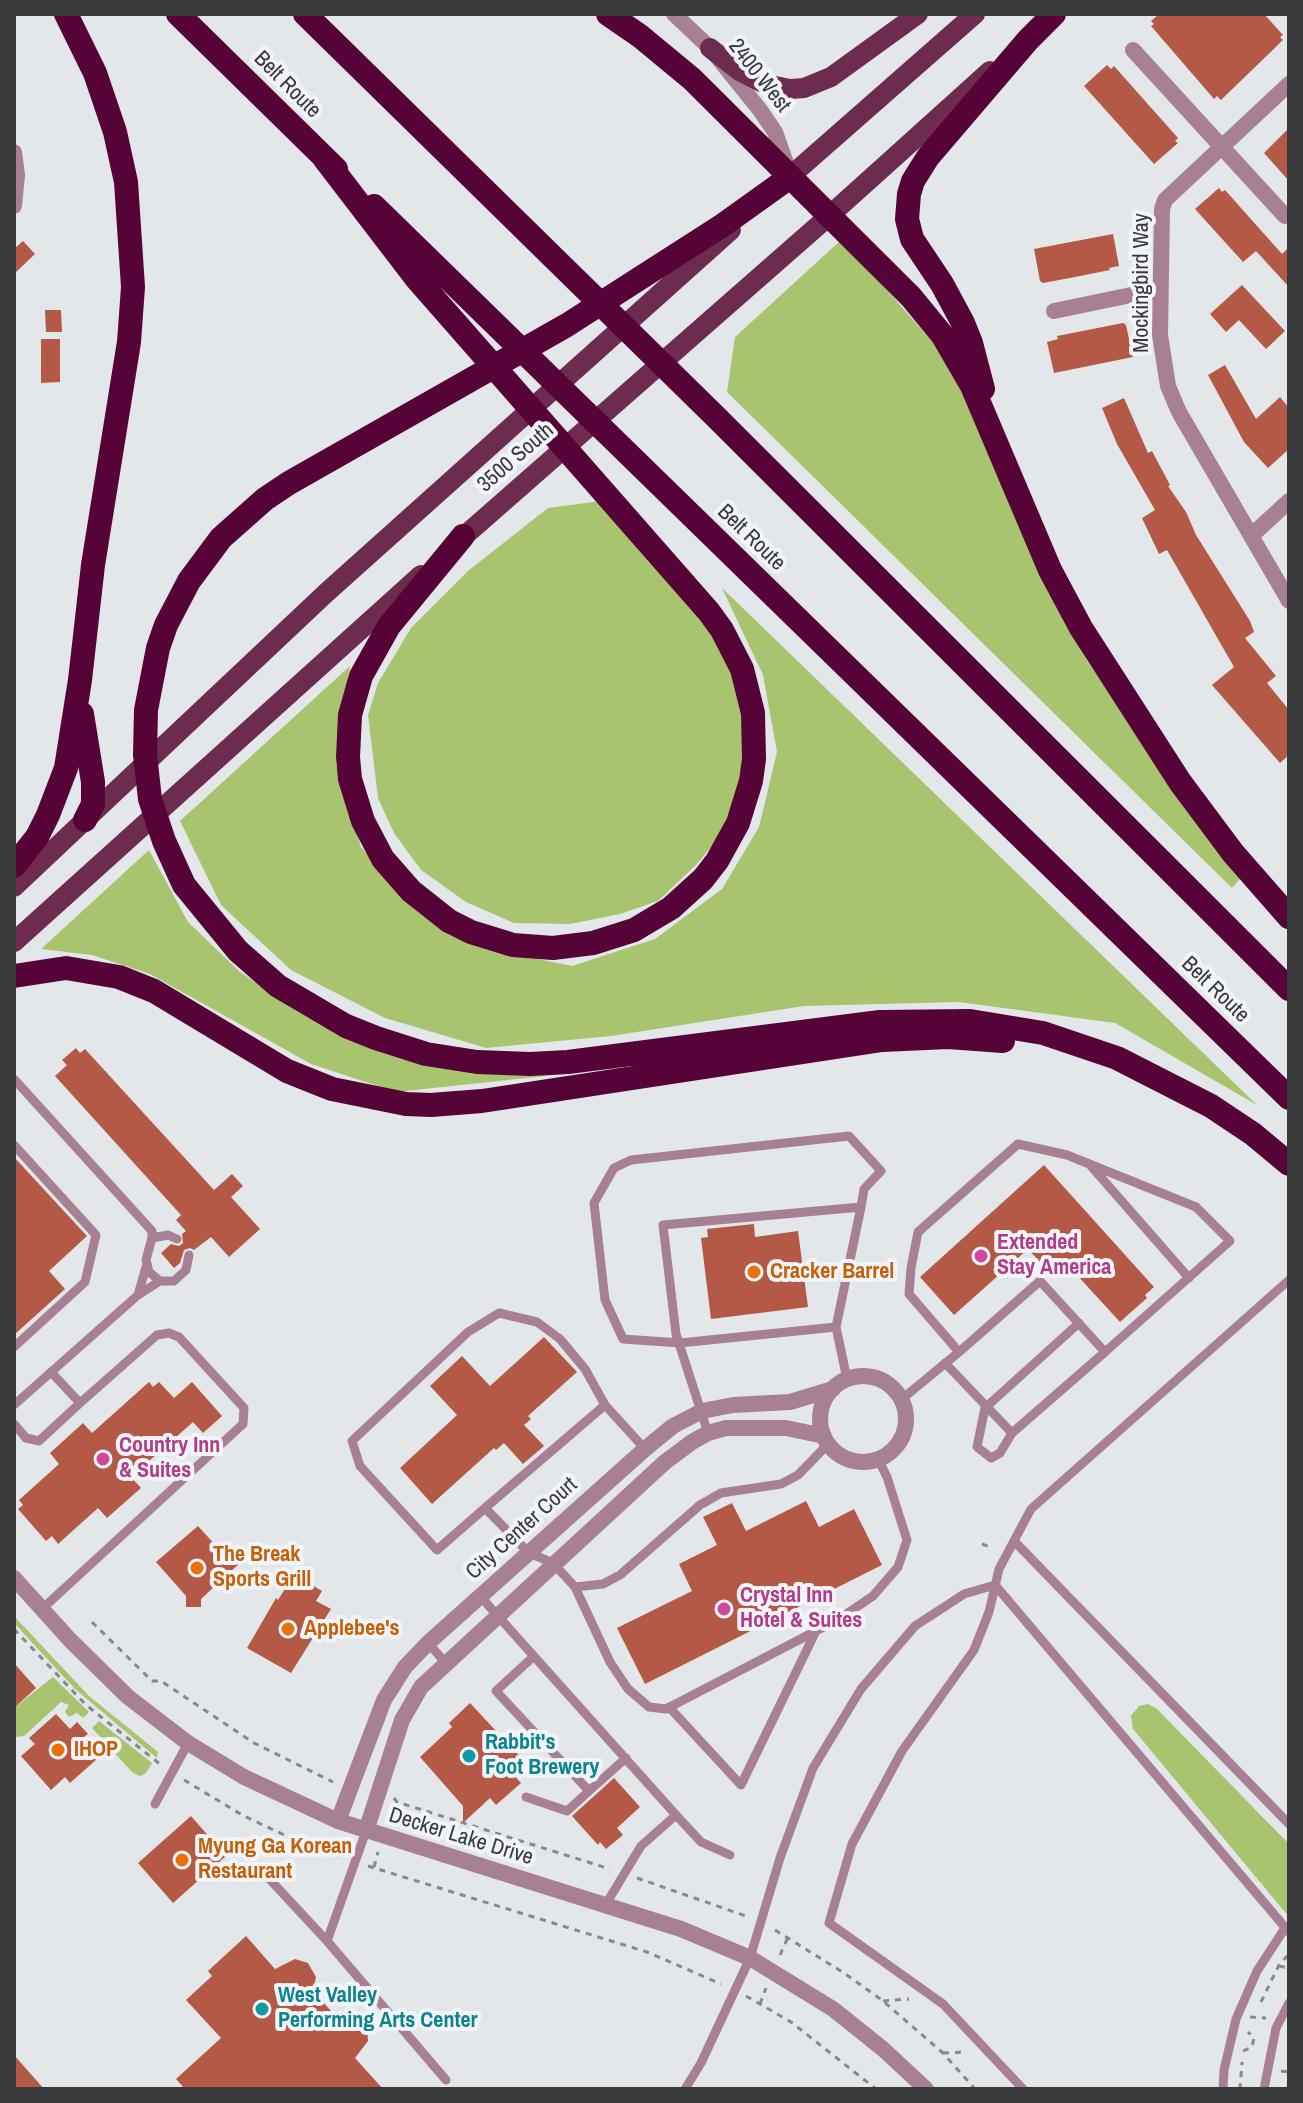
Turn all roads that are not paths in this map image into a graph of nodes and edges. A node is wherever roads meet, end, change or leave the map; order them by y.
1 (66, 14) edge
2 (178, 14) edge
3 (305, 14) edge
4 (608, 14) edge
5 (674, 14) edge
6 (918, 14) edge
7 (975, 14) edge
8 (1054, 14) edge
9 (710, 48) junction
10 (1133, 50) dead end
11 (1289, 84) edge
12 (1221, 146) junction
13 (14, 152) edge
14 (324, 158) junction
15 (790, 177) junction
16 (14, 206) edge
17 (829, 216) junction
18 (1285, 216) dead end
19 (1160, 289) junction
20 (1054, 311) dead end
21 (986, 415) junction
22 (1289, 501) edge
23 (463, 536) junction
24 (1251, 536) junction
25 (1289, 601) edge
26 (80, 680) junction
27 (85, 820) junction
28 (14, 866) edge
29 (14, 887) edge
30 (1289, 917) edge
31 (14, 942) edge
32 (14, 976) edge
33 (1289, 989) edge
34 (14, 1079) edge
35 (1189, 1095) junction
36 (1289, 1098) edge
37 (14, 1145) edge
38 (1090, 1164) junction
39 (1289, 1164) edge
40 (861, 1207) junction
41 (152, 1238) junction
42 (177, 1239) dead end
43 (189, 1255) dead end
44 (146, 1267) junction
45 (1189, 1278) junction
46 (1289, 1280) edge
47 (160, 1281) junction
48 (138, 1295) junction
49 (1079, 1323) junction
50 (836, 1327) junction
51 (680, 1343) junction
52 (14, 1347) edge
53 (959, 1352) junction
54 (1105, 1352) junction
55 (945, 1363) junction
56 (51, 1372) junction
57 (840, 1384) junction
58 (902, 1399) junction
59 (80, 1403) junction
60 (14, 1405) edge
61 (605, 1405) junction
62 (985, 1408) junction
63 (702, 1411) junction
64 (14, 1424) edge
65 (708, 1433) junction
66 (1012, 1433) junction
67 (826, 1440) junction
68 (645, 1449) junction
69 (878, 1459) junction
70 (485, 1508) junction
71 (1015, 1542) junction
72 (529, 1553) junction
73 (553, 1563) junction
74 (14, 1578) edge
75 (995, 1585) junction
76 (575, 1587) junction
77 (480, 1596) junction
78 (42, 1609) junction
79 (497, 1615) junction
80 (816, 1631) junction
81 (428, 1643) junction
82 (534, 1656) junction
83 (445, 1662) junction
84 (669, 1707) junction
85 (188, 1743) junction
86 (626, 1758) junction
87 (589, 1791) junction
88 (526, 1797) dead end
89 (155, 1804) dead end
90 (676, 1815) junction
91 (338, 1821) junction
92 (1289, 1824) edge
93 (366, 1831) junction
94 (730, 1855) dead end
95 (262, 1871) dead end
96 (606, 1904) junction
97 (1287, 1930) edge
98 (327, 1941) junction
99 (750, 1958) junction
100 (1289, 2003) edge
101 (446, 2080) dead end
102 (685, 2089) edge
103 (926, 2089) edge
104 (1023, 2089) edge
105 (1223, 2089) edge
106 (1264, 2089) edge

1 - 26 highway
2 - 14 highway, Belt Route
3 - 33 highway
4 - 15 highway
5 - 9 street, 2400 West
6 - 9 main road
7 - 15 main road, 3500 South
8 - 17 main road, 3500 South
8 - 21 highway
9 - 15 street, 2400 West
10 - 12 street
11 - 12 street, Mockingbird Way
12 - 18 street
12 - 19 street, Mockingbird Way
13 - 16 street
14 - 23 highway
14 - 36 highway, Belt Route
15 - 17 highway
15 - 27 main road, 3500 South
15 - 35 highway
17 - 21 highway
17 - 23 main road, 3500 South
19 - 20 street
19 - 24 street, Mockingbird Way
21 - 30 highway
22 - 24 street
23 - 31 main road, 3500 South
24 - 25 street, Mockingbird Way
26 - 27 highway
26 - 28 highway
27 - 29 main road, 3500 South
32 - 35 highway
34 - 41 lane
35 - 39 highway
37 - 52 lane
38 - 45 lane
38 - 45 lane
38 - 53 lane
40 - 50 lane
40 - 51 lane
40 - 51 lane
41 - 42 lane
41 - 44 lane
43 - 47 lane
44 - 47 lane
44 - 48 lane
45 - 54 lane
46 - 71 lane
47 - 48 lane
48 - 56 lane
49 - 53 lane
49 - 54 lane
49 - 62 lane
50 - 51 lane
50 - 57 lane
51 - 63 lane
53 - 55 lane
54 - 66 lane
55 - 58 lane
55 - 62 lane
56 - 59 lane
56 - 60 lane
57 - 58 street, City Center Court
57 - 63 street, City Center Court
57 - 67 street
58 - 69 street
59 - 64 lane
59 - 78 lane
61 - 68 lane
61 - 70 lane
61 - 70 lane
62 - 66 lane
62 - 66 lane
63 - 65 lane
63 - 68 street, City Center Court
65 - 67 street, City Center Court
65 - 73 street, City Center Court
67 - 69 street, City Center Court
67 - 76 lane
68 - 72 street, City Center Court
69 - 80 lane
70 - 72 lane
71 - 75 lane
71 - 92 lane
72 - 73 lane
72 - 77 street, City Center Court
73 - 76 lane
73 - 79 street, City Center Court
74 - 78 street, Decker Lake Drive
75 - 97 lane
75 - 99 lane
75 - 104 lane
76 - 84 lane
77 - 79 lane
77 - 81 street, City Center Court
78 - 85 street, Decker Lake Drive
79 - 82 lane
79 - 83 street, City Center Court
80 - 84 lane
80 - 84 lane
81 - 83 lane
81 - 91 street, City Center Court
82 - 86 lane
82 - 87 lane
83 - 93 street, City Center Court
85 - 89 lane
85 - 91 street, Decker Lake Drive
86 - 87 lane
86 - 90 lane
87 - 88 lane
90 - 94 lane
90 - 96 lane
91 - 93 street, Decker Lake Drive
93 - 96 street, Decker Lake Drive
93 - 98 lane
95 - 98 lane
96 - 99 street, Decker Lake Drive
97 - 105 lane
98 - 101 lane
99 - 102 lane
99 - 103 street, Decker Lake Drive
100 - 106 lane

